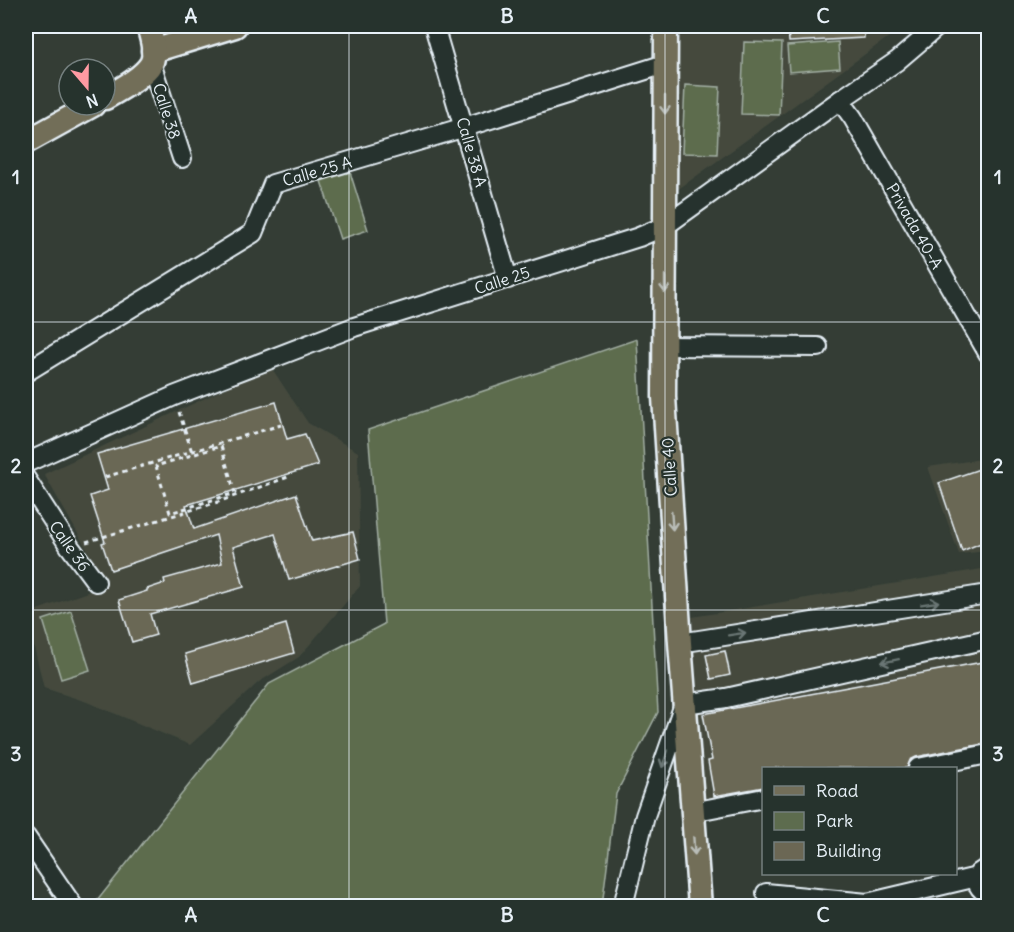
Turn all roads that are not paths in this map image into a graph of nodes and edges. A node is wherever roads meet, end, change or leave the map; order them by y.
1 (148, 26) edge
2 (235, 26) edge
3 (434, 26) edge
4 (666, 26) edge
5 (938, 26) edge
6 (152, 57) junction
7 (665, 64) junction
8 (117, 91) edge
9 (840, 100) junction
10 (71, 117) edge
11 (465, 127) junction
12 (26, 142) edge
13 (182, 158) dead end
14 (665, 226) junction
15 (508, 279) junction
16 (664, 346) junction
17 (818, 346) dead end
18 (988, 353) edge
19 (26, 372) edge
20 (26, 463) edge
21 (26, 479) edge
22 (96, 582) dead end
23 (988, 594) edge
24 (988, 639) edge
25 (680, 643) junction
26 (684, 704) junction
27 (988, 754) edge
28 (923, 767) edge
29 (762, 798) edge
30 (692, 812) junction
31 (26, 837) edge
32 (983, 872) edge
33 (766, 893) dead end
34 (988, 895) edge
35 (74, 906) edge
36 (623, 906) edge
37 (700, 906) edge

1 - 6 main road, Calle 38
2 - 6 main road
3 - 11 street, Calle 38 A
4 - 7 main road, Calle 40
5 - 9 street, Calle 25
6 - 8 main road
6 - 13 street, Calle 38
7 - 11 street, Calle 25 A
7 -> 14 main road, Calle 40
9 - 14 street, Calle 25
9 - 18 street, Privada 40-A
10 - 12 main road
11 - 15 street, Calle 38 A
11 - 19 street, Calle 25 A
14 - 15 street, Calle 25
14 -> 16 main road, Calle 40
15 - 20 street, Calle 25
16 - 17 street
16 -> 25 main road, Calle 40
21 - 22 street, Calle 36
25 -> 23 street
24 -> 26 street
25 - 26 main road, Calle 40
26 - 30 main road, Calle 40
26 -> 36 street
27 - 28 street
29 - 30 street
30 -> 37 main road, Calle 40
31 - 35 street
32 - 33 street
32 - 34 street

